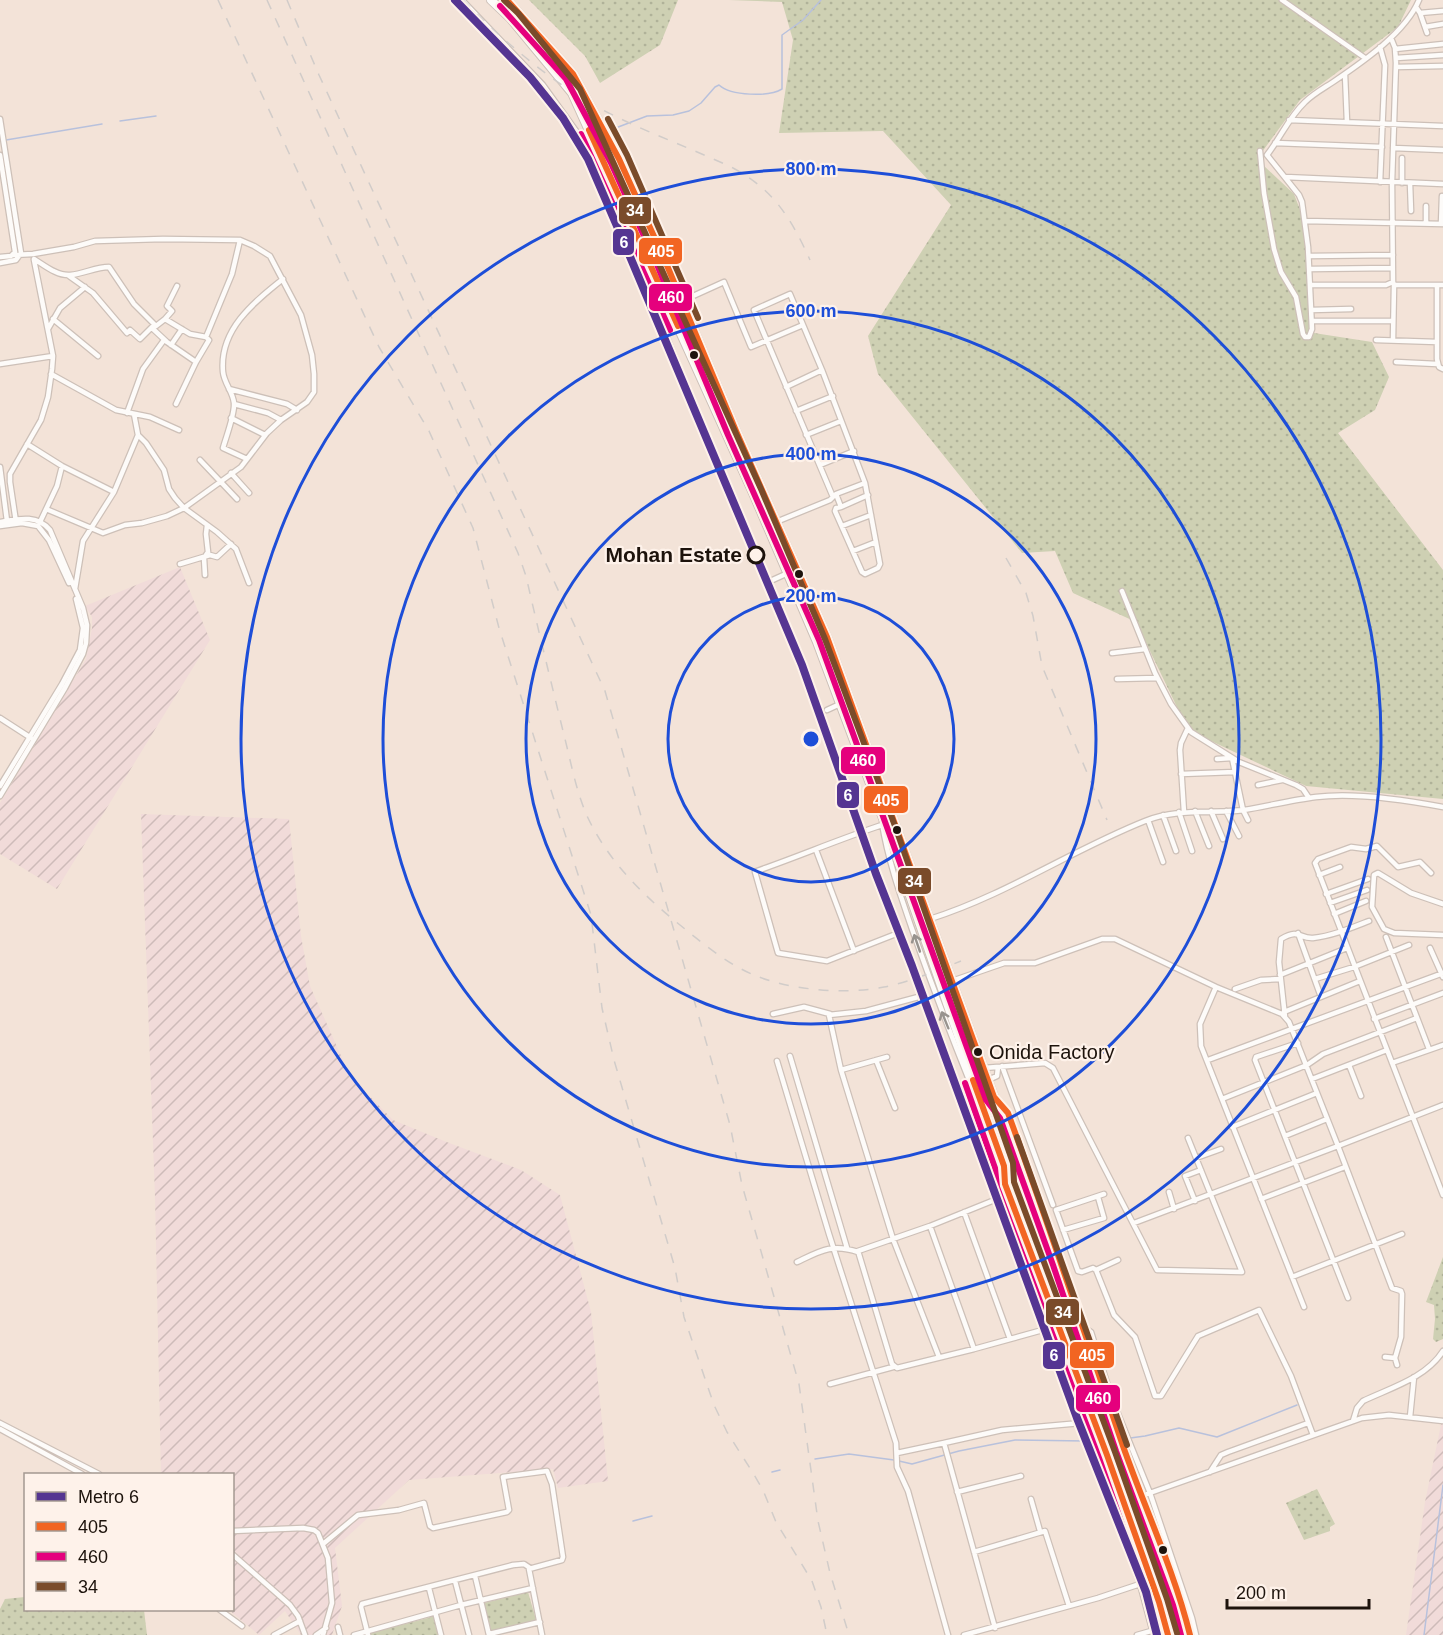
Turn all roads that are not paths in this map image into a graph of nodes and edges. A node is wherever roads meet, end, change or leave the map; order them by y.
1 (462, 0) edge
2 (491, 0) edge
3 (507, 0) edge
4 (1282, 0) edge
5 (1419, 0) edge
6 (1416, 7) junction
7 (1443, 10) edge
8 (1420, 13) junction
9 (1443, 24) edge
10 (1391, 38) junction
11 (1443, 44) edge
12 (1380, 47) junction
13 (1395, 49) junction
14 (1443, 55) edge
15 (1365, 58) junction
16 (1396, 58) junction
17 (1443, 66) edge
18 (1396, 67) junction
19 (1345, 74) junction
20 (0, 119) edge
21 (1289, 120) junction
22 (1347, 122) junction
23 (1382, 123) junction
24 (1395, 124) junction
25 (1443, 126) edge
26 (1275, 143) junction
27 (1382, 147) junction
28 (1393, 148) junction
29 (1443, 150) edge
30 (0, 155) edge
31 (1267, 155) junction
32 (1402, 158) dead end
33 (1285, 177) junction
34 (1380, 182) junction
35 (1392, 183) junction
36 (1402, 183) junction
37 (1410, 183) junction
38 (1443, 184) edge
39 (1442, 196) edge
40 (1426, 206) dead end
41 (1411, 211) dead end
42 (1305, 221) junction
43 (1392, 222) junction
44 (1426, 223) junction
45 (1442, 224) edge
46 (240, 240) junction
47 (21, 254) junction
48 (13, 255) junction
49 (1393, 255) junction
50 (34, 256) junction
51 (1309, 256) junction
52 (0, 257) edge
53 (0, 263) edge
54 (1392, 268) junction
55 (1310, 269) junction
56 (67, 275) junction
57 (283, 279) junction
58 (1393, 283) junction
59 (1310, 285) junction
60 (1440, 285) edge
61 (177, 286) dead end
62 (86, 287) junction
63 (682, 301) junction
64 (1351, 309) dead end
65 (1311, 310) junction
66 (53, 319) junction
67 (165, 319) junction
68 (1312, 321) junction
69 (1393, 321) junction
70 (804, 325) junction
71 (153, 326) junction
72 (47, 329) junction
73 (182, 329) junction
74 (206, 337) junction
75 (164, 340) junction
76 (766, 340) junction
77 (1376, 340) dead end
78 (1393, 340) junction
79 (1437, 342) junction
80 (171, 345) junction
81 (52, 356) junction
82 (98, 356) dead end
83 (196, 362) junction
84 (1396, 362) dead end
85 (0, 364) edge
86 (1437, 364) junction
87 (1443, 369) edge
88 (822, 370) junction
89 (51, 374) junction
90 (786, 387) junction
91 (229, 389) junction
92 (833, 396) junction
93 (176, 404) dead end
94 (234, 404) junction
95 (297, 410) junction
96 (796, 411) junction
97 (127, 413) junction
98 (134, 414) junction
99 (231, 418) junction
100 (281, 420) junction
101 (841, 421) junction
102 (179, 430) dead end
103 (138, 435) junction
104 (266, 435) junction
105 (806, 435) junction
106 (27, 444) junction
107 (854, 451) junction
108 (247, 459) junction
109 (200, 460) dead end
110 (820, 465) junction
111 (62, 466) junction
112 (0, 467) edge
113 (231, 473) junction
114 (219, 481) junction
115 (865, 483) junction
116 (114, 492) junction
117 (249, 493) dead end
118 (868, 495) junction
119 (835, 496) junction
120 (237, 499) dead end
121 (841, 507) junction
122 (184, 508) junction
123 (46, 509) junction
124 (872, 515) junction
125 (7, 521) junction
126 (16, 522) junction
127 (777, 522) junction
128 (39, 523) junction
129 (0, 524) edge
130 (207, 525) junction
131 (842, 526) junction
132 (91, 529) junction
133 (876, 542) junction
134 (231, 544) junction
135 (853, 551) junction
136 (205, 556) junction
137 (180, 564) dead end
138 (788, 573) junction
139 (205, 575) dead end
140 (249, 583) dead end
141 (766, 583) junction
142 (75, 589) junction
143 (1122, 591) dead end
144 (85, 623) junction
145 (1145, 650) junction
146 (1112, 653) dead end
147 (1157, 678) junction
148 (1117, 679) dead end
149 (840, 704) junction
150 (826, 710) dead end
151 (0, 718) edge
152 (1188, 728) junction
153 (31, 738) junction
154 (1232, 758) junction
155 (1217, 759) dead end
156 (1235, 772) junction
157 (1180, 774) junction
158 (1283, 779) junction
159 (1258, 785) dead end
160 (0, 786) edge
161 (0, 796) edge
162 (1309, 798) junction
163 (1443, 807) edge
164 (1244, 810) junction
165 (1195, 811) junction
166 (1211, 811) junction
167 (1226, 811) junction
168 (1181, 812) junction
169 (1163, 815) junction
170 (1148, 820) junction
171 (1248, 820) dead end
172 (884, 824) junction
173 (862, 832) junction
174 (1239, 836) dead end
175 (1223, 839) dead end
176 (1209, 846) dead end
177 (816, 850) junction
178 (1176, 850) dead end
179 (1192, 851) dead end
180 (1163, 862) dead end
181 (1340, 867) dead end
182 (1431, 873) dead end
183 (1319, 875) junction
184 (1368, 879) dead end
185 (1367, 890) dead end
186 (1326, 894) junction
187 (1366, 901) dead end
188 (1330, 903) junction
189 (1443, 904) edge
190 (1334, 914) junction
191 (930, 919) junction
192 (1369, 921) dead end
193 (1341, 932) junction
194 (1298, 933) junction
195 (1443, 935) edge
196 (1386, 937) dead end
197 (1409, 945) dead end
198 (1347, 948) junction
199 (1430, 948) dead end
200 (854, 951) junction
201 (1392, 952) junction
202 (1309, 963) junction
203 (1354, 967) junction
204 (1443, 974) edge
205 (1280, 977) junction
206 (1315, 979) junction
207 (952, 981) junction
208 (1360, 981) junction
209 (1216, 987) junction
210 (1406, 987) junction
211 (1235, 989) dead end
212 (1443, 993) edge
213 (1322, 997) junction
214 (1368, 1001) junction
215 (1412, 1004) junction
216 (773, 1014) dead end
217 (830, 1014) junction
218 (1285, 1014) junction
219 (1418, 1018) junction
220 (1374, 1019) junction
221 (1292, 1028) junction
222 (1380, 1033) junction
223 (1298, 1042) junction
224 (1443, 1045) edge
225 (1387, 1050) junction
226 (1429, 1050) junction
227 (790, 1056) dead end
228 (887, 1056) dead end
229 (876, 1060) junction
230 (1208, 1060) junction
231 (777, 1061) dead end
232 (1392, 1063) junction
233 (1307, 1065) junction
234 (1349, 1065) junction
235 (1000, 1066) junction
236 (984, 1068) junction
237 (841, 1070) junction
238 (1312, 1079) junction
239 (988, 1080) junction
240 (1264, 1083) junction
241 (1317, 1093) junction
242 (1361, 1096) dead end
243 (994, 1097) junction
244 (1222, 1099) junction
245 (1443, 1105) edge
246 (895, 1108) dead end
247 (1274, 1110) junction
248 (985, 1113) junction
249 (1412, 1116) junction
250 (967, 1118) junction
251 (1327, 1119) junction
252 (1232, 1127) junction
253 (1285, 1136) junction
254 (1188, 1138) dead end
255 (1338, 1146) junction
256 (1221, 1149) dead end
257 (1196, 1158) junction
258 (1295, 1163) junction
259 (1004, 1166) junction
260 (1345, 1167) junction
261 (1201, 1170) junction
262 (1252, 1178) junction
263 (1302, 1182) junction
264 (1169, 1191) dead end
265 (1104, 1194) dead end
266 (1211, 1195) junction
267 (1443, 1195) edge
268 (1098, 1197) junction
269 (997, 1199) junction
270 (1261, 1199) junction
271 (1195, 1201) junction
272 (1053, 1205) dead end
273 (1174, 1209) junction
274 (964, 1212) junction
275 (1134, 1223) junction
276 (930, 1226) junction
277 (1063, 1230) junction
278 (1402, 1234) dead end
279 (893, 1239) junction
280 (1375, 1244) junction
281 (833, 1247) junction
282 (847, 1248) junction
283 (858, 1252) junction
284 (1118, 1260) dead end
285 (1333, 1261) junction
286 (797, 1262) dead end
287 (1096, 1270) junction
288 (1292, 1277) junction
289 (1348, 1298) dead end
290 (1304, 1307) dead end
291 (1057, 1326) junction
292 (1043, 1330) junction
293 (1010, 1339) junction
294 (974, 1349) junction
295 (1443, 1351) edge
296 (939, 1357) junction
297 (1385, 1357) dead end
298 (1395, 1358) junction
299 (1397, 1365) dead end
300 (893, 1367) junction
301 (873, 1371) junction
302 (1414, 1377) junction
303 (830, 1384) dead end
304 (1410, 1417) junction
305 (1353, 1421) junction
306 (1443, 1421) edge
307 (0, 1423) edge
308 (1081, 1423) junction
309 (1308, 1423) junction
310 (0, 1429) edge
311 (1313, 1436) junction
312 (1122, 1437) junction
313 (944, 1445) junction
314 (897, 1458) junction
315 (1210, 1472) junction
316 (80, 1473) edge
317 (97, 1473) edge
318 (1134, 1473) junction
319 (1021, 1476) dead end
320 (1115, 1478) junction
321 (957, 1492) junction
322 (1150, 1494) junction
323 (1142, 1496) junction
324 (1031, 1499) dead end
325 (234, 1531) edge
326 (1041, 1531) junction
327 (1161, 1537) junction
328 (1138, 1542) junction
329 (323, 1544) junction
330 (1126, 1545) junction
331 (974, 1552) junction
332 (234, 1556) edge
333 (530, 1568) junction
334 (475, 1576) junction
335 (455, 1581) junction
336 (1140, 1584) junction
337 (429, 1588) junction
338 (533, 1588) junction
339 (480, 1600) junction
340 (461, 1605) junction
341 (1069, 1606) junction
342 (221, 1611) edge
343 (435, 1613) junction
344 (300, 1621) junction
345 (540, 1622) junction
346 (242, 1626) dead end
347 (338, 1627) dead end
348 (326, 1628) junction
349 (995, 1628) junction
350 (1152, 1629) junction
351 (368, 1633) edge
352 (489, 1634) edge
353 (274, 1635) edge
354 (305, 1635) edge
355 (316, 1635) edge
356 (323, 1635) edge
357 (340, 1635) edge
358 (354, 1635) edge
359 (441, 1635) edge
360 (469, 1635) edge
361 (542, 1635) edge
362 (948, 1635) edge
363 (964, 1635) edge
364 (1137, 1635) edge
365 (1156, 1635) edge
366 (1168, 1635) edge
367 (1176, 1635) edge
368 (1183, 1635) edge
369 (1190, 1635) edge
370 (1196, 1635) edge

1 - 141 street
2 - 138 highway
3 - 63 highway
4 - 15 street
5 - 6 street
6 - 8 street
6 - 10 street
7 - 8 street
8 - 9 street
10 - 12 street
10 - 13 street
11 - 13 street
12 - 15 street
12 - 23 street
13 - 16 street
14 - 16 street
15 - 19 street
16 - 18 street
17 - 18 street
18 - 24 street
19 - 21 street
19 - 22 street
20 - 47 street
21 - 22 street
21 - 26 street
22 - 23 street
23 - 24 street
23 - 27 street
24 - 25 street
24 - 28 street
26 - 27 street
26 - 31 street
27 - 34 street
28 - 29 street
28 - 35 street
30 - 48 street
31 - 33 street
31 - 68 street
32 - 36 street
33 - 34 street
33 - 42 street
34 - 35 street
35 - 36 street
35 - 43 street
36 - 37 street
37 - 38 street
37 - 41 street
39 - 45 street
40 - 44 street
42 - 43 street
42 - 51 street
43 - 44 street
43 - 49 street
44 - 45 street
46 - 50 street
46 - 57 street
46 - 74 street
47 - 48 street
47 - 50 street
47 - 53 street
48 - 52 street
49 - 51 street
49 - 54 street
50 - 56 street
50 - 72 street
51 - 55 street
54 - 55 street
54 - 58 street
55 - 59 street
56 - 62 street
56 - 71 street
57 - 91 street
57 - 95 street
58 - 59 street
58 - 60 street
58 - 69 street
59 - 65 street
60 - 79 street
61 - 67 street
62 - 66 street
62 - 71 street
63 - 76 street
63 - 127 highway
64 - 65 street
65 - 68 street
66 - 72 street
66 - 82 street
67 - 71 street
67 - 73 street
68 - 69 street
69 - 78 street
70 - 76 street
70 - 76 street
70 - 88 street
71 - 75 street
72 - 81 street
73 - 74 street
73 - 80 street
74 - 83 street
75 - 80 street
75 - 97 street
76 - 90 street
77 - 78 street
78 - 79 street
79 - 86 street
80 - 83 street
81 - 85 street
81 - 89 street
83 - 93 street
84 - 86 street
86 - 87 street
88 - 90 street
88 - 92 street
89 - 97 street
89 - 106 street
90 - 96 street
91 - 94 street
91 - 95 street
92 - 96 street
92 - 101 street
94 - 99 street
94 - 100 street
95 - 100 street
96 - 105 street
97 - 98 street
98 - 102 street
98 - 103 street
99 - 104 street
99 - 108 street
100 - 104 street
101 - 105 street
101 - 107 street
103 - 116 street
103 - 122 street
104 - 108 street
105 - 110 street
106 - 111 street
106 - 126 street
107 - 110 street
107 - 115 street
108 - 113 street
109 - 114 street
110 - 119 street
111 - 116 street
111 - 123 street
112 - 125 street
113 - 114 street
113 - 117 street
114 - 120 street
114 - 122 street
115 - 118 street
115 - 119 street
116 - 132 street
118 - 121 street
118 - 124 street
119 - 121 street
119 - 127 street
121 - 131 street
122 - 130 street
122 - 132 street
123 - 128 street
123 - 132 street
124 - 131 street
124 - 133 street
125 - 126 street
125 - 129 street
126 - 128 street
126 - 129 street
127 - 191 highway
128 - 142 street
128 - 144 street
130 - 134 street
130 - 136 street
131 - 135 street
132 - 142 street
133 - 135 street
133 - 135 street
134 - 136 street
134 - 140 street
136 - 137 street
136 - 139 street
138 - 141 street
138 - 149 highway
141 - 173 street
142 - 144 street
143 - 145 street
144 - 153 street
145 - 146 street
145 - 147 street
147 - 148 street
147 - 152 street
149 - 150 street
149 - 172 highway
151 - 153 street
152 - 154 street
152 - 157 street
153 - 160 street
153 - 161 street
154 - 155 street
154 - 156 street
154 - 158 street
156 - 157 street
156 - 164 street
157 - 168 street
158 - 159 street
158 - 162 street
162 - 163 street
162 - 164 street
164 - 167 street
164 - 171 street
165 - 166 street
165 - 168 street
165 - 176 street
166 - 167 street
166 - 175 street
167 - 174 street
168 - 169 street
168 - 179 street
169 - 170 street
169 - 178 street
170 - 180 street
170 - 191 street
172 - 173 street
248 -> 172 highway
173 - 177 street
173 - 200 street
177 - 200 street
177 - 200 street
181 - 183 street
182 - 183 street
183 - 186 street
184 - 186 street
185 - 188 street
186 - 188 street
187 - 190 street
188 - 190 street
189 - 195 street
190 - 193 street
191 - 207 highway
192 - 193 street
193 - 194 street
193 - 198 street
194 - 202 street
194 - 205 street
196 - 201 street
197 - 201 street
198 - 202 street
198 - 203 street
199 - 204 street
201 - 203 street
201 - 210 street
202 - 205 street
202 - 206 street
203 - 206 street
203 - 208 street
204 - 210 street
205 - 211 street
205 - 218 street
206 - 213 street
207 - 209 street
207 - 236 highway
208 - 213 street
208 - 214 street
209 - 218 street
209 - 230 street
210 - 214 street
210 - 215 street
212 - 215 street
213 - 218 street
214 - 220 street
214 - 221 street
215 - 219 street
215 - 220 street
216 - 217 street
217 - 237 street
217 - 250 street
218 - 221 street
219 - 222 street
219 - 226 street
220 - 222 street
221 - 223 street
221 - 230 street
222 - 225 street
222 - 233 street
223 - 233 street
223 - 240 street
224 - 226 street
225 - 232 street
225 - 234 street
226 - 232 street
227 - 282 street
228 - 229 street
229 - 237 street
229 - 246 street
230 - 244 street
231 - 281 street
232 - 249 street
233 - 238 street
233 - 240 street
234 - 238 street
234 - 242 street
235 - 236 street
235 - 239 street
235 - 272 street
235 - 275 street
236 - 239 highway
237 - 279 street
238 - 241 street
239 - 243 highway
240 - 244 street
240 - 247 street
241 - 247 street
241 - 251 street
243 - 312 main road
243 - 368 highway, bridge
244 - 252 street
245 - 249 street
247 - 252 street
247 - 253 street
248 - 250 street
248 - 259 highway
249 - 255 street
249 - 267 street
250 - 269 street
251 - 253 street
251 - 255 street
252 - 262 street
253 - 258 street
254 - 257 street
255 - 258 street
255 - 260 street
256 - 257 street
257 - 261 street
258 - 262 street
258 - 263 street
259 - 291 main road
259 - 367 highway, bridge
260 - 263 street
260 - 280 street
261 - 266 street
261 - 271 street
262 - 266 street
262 - 270 street
263 - 270 street
263 - 285 street
264 - 273 street
265 - 268 street
266 - 271 street
266 - 275 street
268 - 277 street
268 - 277 street
269 - 274 street
269 - 292 street
270 - 288 street
271 - 273 street
273 - 275 street
274 - 276 street
274 - 293 street
276 - 279 street
276 - 294 street
277 - 287 street
278 - 280 street
279 - 283 street
279 - 296 street
280 - 285 street
280 - 298 street
281 - 282 street
281 - 286 street
281 - 301 street
282 - 283 street
283 - 300 street
284 - 287 street
285 - 288 street
285 - 289 street
287 - 309 street
288 - 290 street
291 - 292 street
291 - 320 main road
292 - 293 street
292 - 308 street
293 - 294 street
294 - 296 street
295 - 302 street
296 - 300 street
297 - 298 street
298 - 299 street
300 - 301 street
301 - 303 street
301 - 314 street
302 - 304 street
302 - 305 street
304 - 305 street
304 - 306 street
305 - 311 street
307 - 317 street
308 - 313 street
308 - 330 street
309 - 311 street
309 - 315 street
310 - 316 street
311 - 315 street
312 - 318 main road
312 - 322 street
313 - 314 street
313 - 321 street
314 - 362 street
315 - 322 street
318 - 320 main road
318 - 323 main road
319 - 321 street
320 - 328 main road
321 - 331 street
322 - 323 street
322 - 327 street
323 - 327 main road
324 - 326 street
325 - 329 street
326 - 331 street
326 - 341 street
327 - 328 main road
327 - 369 main road
327 - 370 street
328 - 330 street
328 - 366 main road
329 - 333 street
329 - 348 street
330 - 336 street
331 - 349 street
332 - 344 street
333 - 334 street
333 - 338 street
334 - 335 street
334 - 339 street
335 - 337 street
335 - 340 street
336 - 341 street
336 - 350 street
337 - 343 street
337 - 351 street
338 - 339 street
338 - 345 street
339 - 340 street
339 - 352 street
340 - 343 street
340 - 360 street
341 - 349 street
342 - 346 street
343 - 351 street
343 - 359 street
344 - 353 street
344 - 354 street
345 - 352 street
345 - 361 street
347 - 357 street
348 - 355 street
348 - 356 street
349 - 363 street
350 - 364 street
350 - 365 street
351 - 358 street

